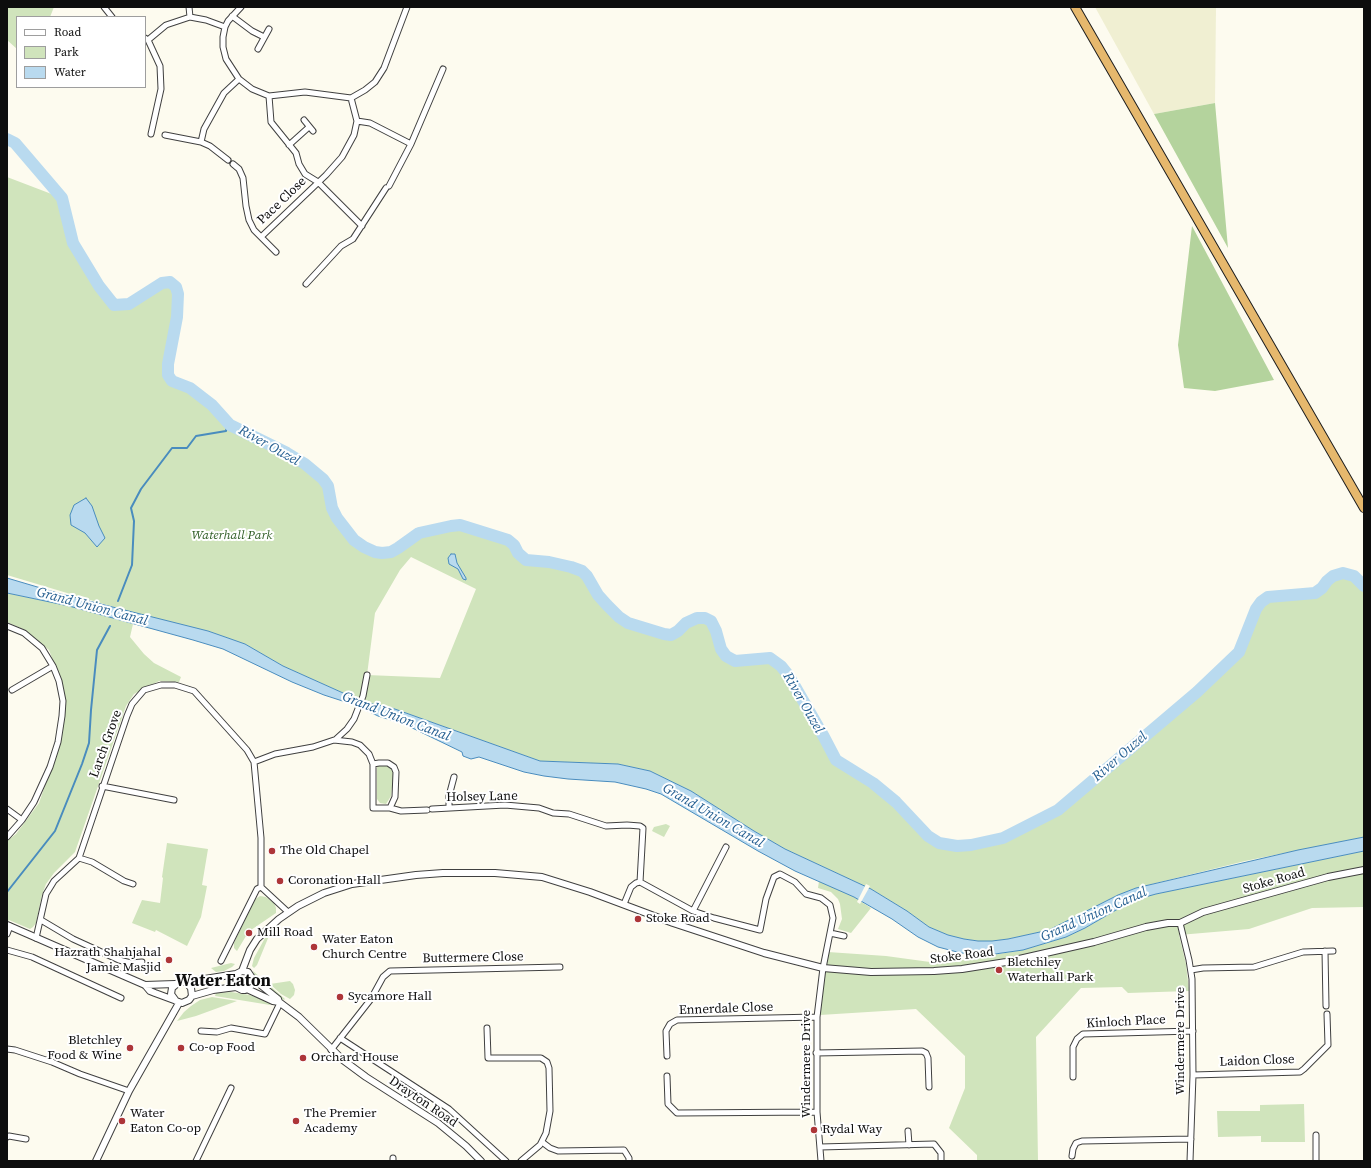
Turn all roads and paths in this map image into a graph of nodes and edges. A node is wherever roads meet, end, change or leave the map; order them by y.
1 (104, 7) edge
2 (189, 7) edge
3 (241, 7) edge
4 (407, 7) edge
5 (1075, 7) edge
6 (111, 16) edge
7 (232, 16) junction
8 (190, 17) junction
9 (225, 27) junction
10 (269, 29) dead end
11 (264, 37) junction
12 (147, 39) edge
13 (258, 49) dead end
14 (443, 69) dead end
15 (239, 79) junction
16 (269, 96) junction
17 (351, 98) junction
18 (304, 120) dead end
19 (357, 121) junction
20 (151, 134) dead end
21 (165, 136) dead end
22 (201, 142) junction
23 (411, 144) junction
24 (289, 145) junction
25 (228, 160) dead end
26 (233, 164) dead end
27 (318, 182) junction
28 (362, 226) junction
29 (261, 237) junction
30 (276, 252) dead end
31 (306, 284) dead end
32 (1364, 508) edge
33 (7, 626) edge
34 (53, 666) junction
35 (367, 675) dead end
36 (12, 690) dead end
37 (335, 740) junction
38 (254, 762) junction
39 (373, 764) junction
40 (454, 777) dead end
41 (102, 786) junction
42 (174, 800) dead end
43 (390, 808) junction
44 (449, 808) junction
45 (7, 809) edge
46 (22, 820) junction
47 (7, 837) edge
48 (726, 847) dead end
49 (79, 858) junction
50 (1364, 870) edge
51 (640, 882) junction
52 (133, 884) dead end
53 (261, 887) junction
54 (624, 904) junction
55 (694, 911) junction
56 (288, 912) junction
57 (41, 920) junction
58 (1180, 923) junction
59 (9, 926) edge
60 (830, 932) junction
61 (7, 934) edge
62 (844, 936) dead end
63 (36, 938) junction
64 (7, 950) edge
65 (1325, 952) junction
66 (1333, 952) dead end
67 (221, 961) dead end
68 (142, 962) dead end
69 (560, 967) dead end
70 (823, 968) junction
71 (1191, 970) junction
72 (242, 971) junction
73 (236, 974) junction
74 (252, 978) junction
75 (186, 982) junction
76 (175, 984) junction
77 (145, 985) junction
78 (236, 987) junction
79 (247, 989) junction
80 (192, 996) junction
81 (121, 998) dead end
82 (176, 1001) junction
83 (279, 1002) junction
84 (1326, 1006) dead end
85 (1327, 1014) dead end
86 (816, 1017) junction
87 (487, 1028) dead end
88 (1193, 1030) junction
89 (201, 1031) dead end
90 (340, 1038) junction
91 (7, 1049) edge
92 (331, 1050) junction
93 (816, 1053) junction
94 (667, 1056) dead end
95 (1193, 1074) junction
96 (667, 1076) dead end
97 (1073, 1077) dead end
98 (929, 1087) dead end
99 (231, 1088) dead end
100 (129, 1092) junction
101 (817, 1112) junction
102 (908, 1131) dead end
103 (1316, 1134) dead end
104 (7, 1137) edge
105 (26, 1139) dead end
106 (1191, 1139) junction
107 (542, 1142) junction
108 (909, 1145) junction
109 (820, 1146) junction
110 (1072, 1156) dead end
111 (524, 1160) edge
112 (96, 1161) edge
113 (196, 1161) edge
114 (481, 1161) edge
115 (506, 1161) edge
116 (629, 1161) edge
117 (821, 1161) edge
118 (941, 1161) edge
119 (1190, 1161) edge
120 (1316, 1161) edge

1 - 6 street
2 - 8 street
3 - 7 street
4 - 17 street
5 - 32 highway
7 - 9 street
7 - 11 street
8 - 9 street
8 - 12 street
9 - 15 street
10 - 11 street
11 - 13 street
12 - 20 street
14 - 23 street
15 - 16 street
15 - 22 street
16 - 17 street
16 - 24 street
17 - 19 street
18 - 24 street
19 - 23 street
19 - 27 street, Pace Close
21 - 22 street
22 - 25 street
23 - 28 street
24 - 27 street
26 - 29 street, Pace Close
27 - 28 street
27 - 29 street, Pace Close
28 - 31 street
29 - 30 street, Pace Close
33 - 34 street
34 - 36 street
34 - 46 street
35 - 37 street
37 - 38 street
37 - 39 street
38 - 41 street, Larch Grove
38 - 53 street
39 - 43 street
39 - 43 street
40 - 44 street
41 - 42 street
41 - 49 street, Larch Grove
43 - 44 street, Holsey Lane
44 - 51 street, Holsey Lane
45 - 46 street
46 - 47 street
48 - 55 street
49 - 52 street
49 - 57 street, Larch Grove
50 - 58 street, Stoke Road
51 - 54 street
51 - 55 street
53 - 56 street
53 - 67 street
54 - 56 street, Stoke Road
54 - 70 street, Stoke Road
55 - 60 street, Windermere Drive
56 - 72 street, Stoke Road
57 - 63 street, Larch Grove
57 - 68 street
58 - 70 street, Stoke Road
58 - 71 street, Windermere Drive
59 - 61 street
59 - 63 street
60 - 62 street
60 - 70 street, Windermere Drive
63 - 77 street
64 - 81 street
65 - 66 street
65 - 71 street
65 - 84 street
69 - 90 street, Buttermere Close
70 - 86 street, Windermere Drive
71 - 88 street, Windermere Drive
72 - 73 street
72 - 74 street
73 - 75 street
73 - 78 street
74 - 79 street
74 - 83 street, Drayton Road
75 - 76 street
75 - 80 street
76 - 77 street
76 - 82 street
77 - 82 street
78 - 79 street
78 - 80 street
79 - 83 street, Drayton Road
80 - 82 street
82 - 100 street
83 - 89 street
83 - 92 street, Drayton Road
85 - 95 street, Laidon Close
86 - 93 street, Windermere Drive
86 - 94 street, Ennerdale Close
87 - 107 street
88 - 95 street, Windermere Drive
88 - 97 street, Kinloch Place
90 - 92 street, Buttermere Close
90 - 115 street, Drayton Road
91 - 100 street
92 - 114 street, Drayton Road
93 - 98 street
93 - 101 street, Windermere Drive
95 - 106 street, Windermere Drive
96 - 101 street
99 - 113 street
100 - 112 street
101 - 109 street, Windermere Drive
102 - 108 street
103 - 120 street
104 - 105 street
106 - 110 street
106 - 119 street, Windermere Drive
107 - 111 street
107 - 116 street
108 - 109 street
108 - 118 street
109 - 117 street, Windermere Drive

